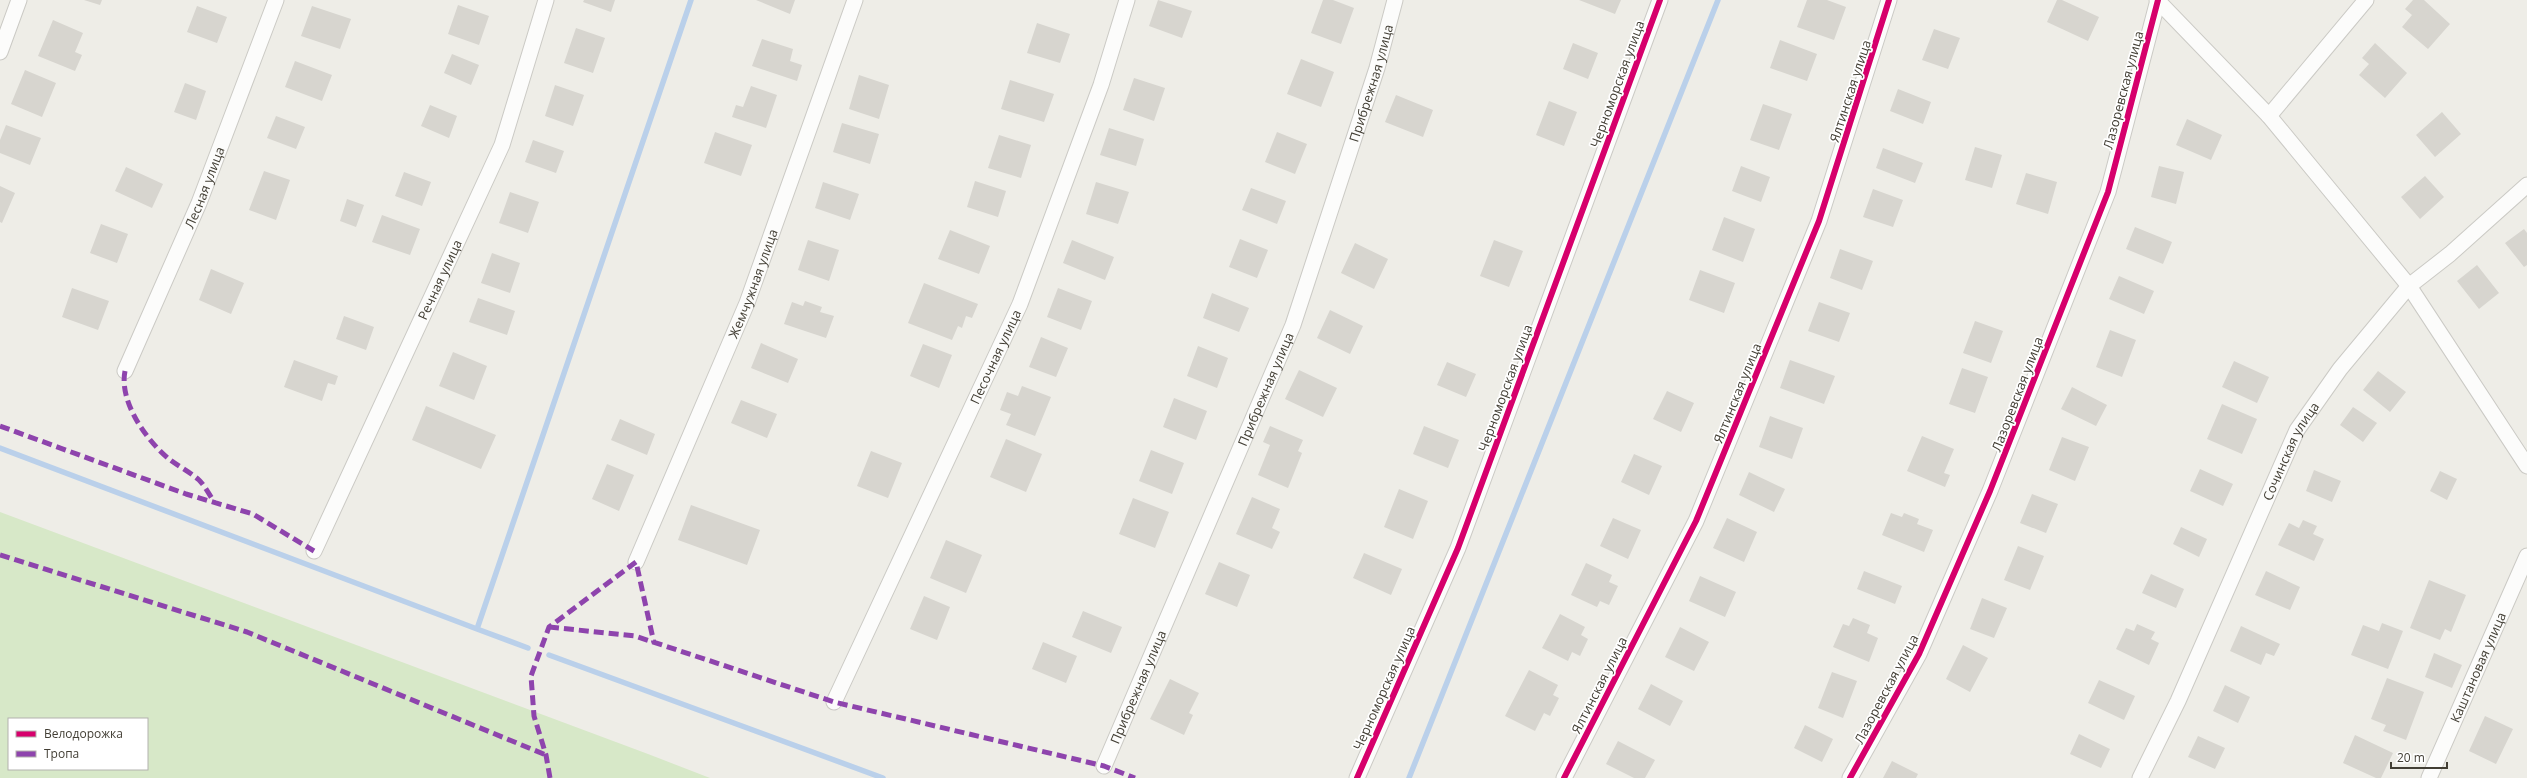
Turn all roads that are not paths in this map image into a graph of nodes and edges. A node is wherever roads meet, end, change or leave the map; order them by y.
1 (19, 0) edge
2 (276, 0) edge
3 (546, 0) edge
4 (855, 0) edge
5 (1127, 0) edge
6 (1395, 0) edge
7 (1660, 0) edge
8 (1889, 0) edge
9 (2157, 0) edge
10 (2366, 0) edge
11 (0, 52) edge
12 (2269, 116) junction
13 (2527, 185) edge
14 (2409, 286) junction
15 (125, 371) dead end
16 (2527, 466) edge
17 (314, 551) dead end
18 (2527, 556) edge
19 (636, 562) dead end
20 (834, 702) dead end
21 (1104, 766) dead end
22 (1357, 778) edge
23 (1564, 778) edge
24 (1850, 778) edge
25 (2140, 778) edge
26 (2429, 778) edge

1 - 11 street
2 - 15 street, Лесная улица
3 - 17 street, Речная улица
4 - 19 street, Жемчужная улица
5 - 20 street, Песочная улица
6 - 21 street, Прибрежная улица
7 - 22 street, Черноморская улица
8 - 23 street, Ялтинская улица
9 - 12 street
9 - 24 street, Лазоревская улица
10 - 12 street
12 - 14 street
13 - 14 street, Сочинская улица
14 - 16 street
14 - 25 street, Сочинская улица
18 - 26 street, Каштановая улица

